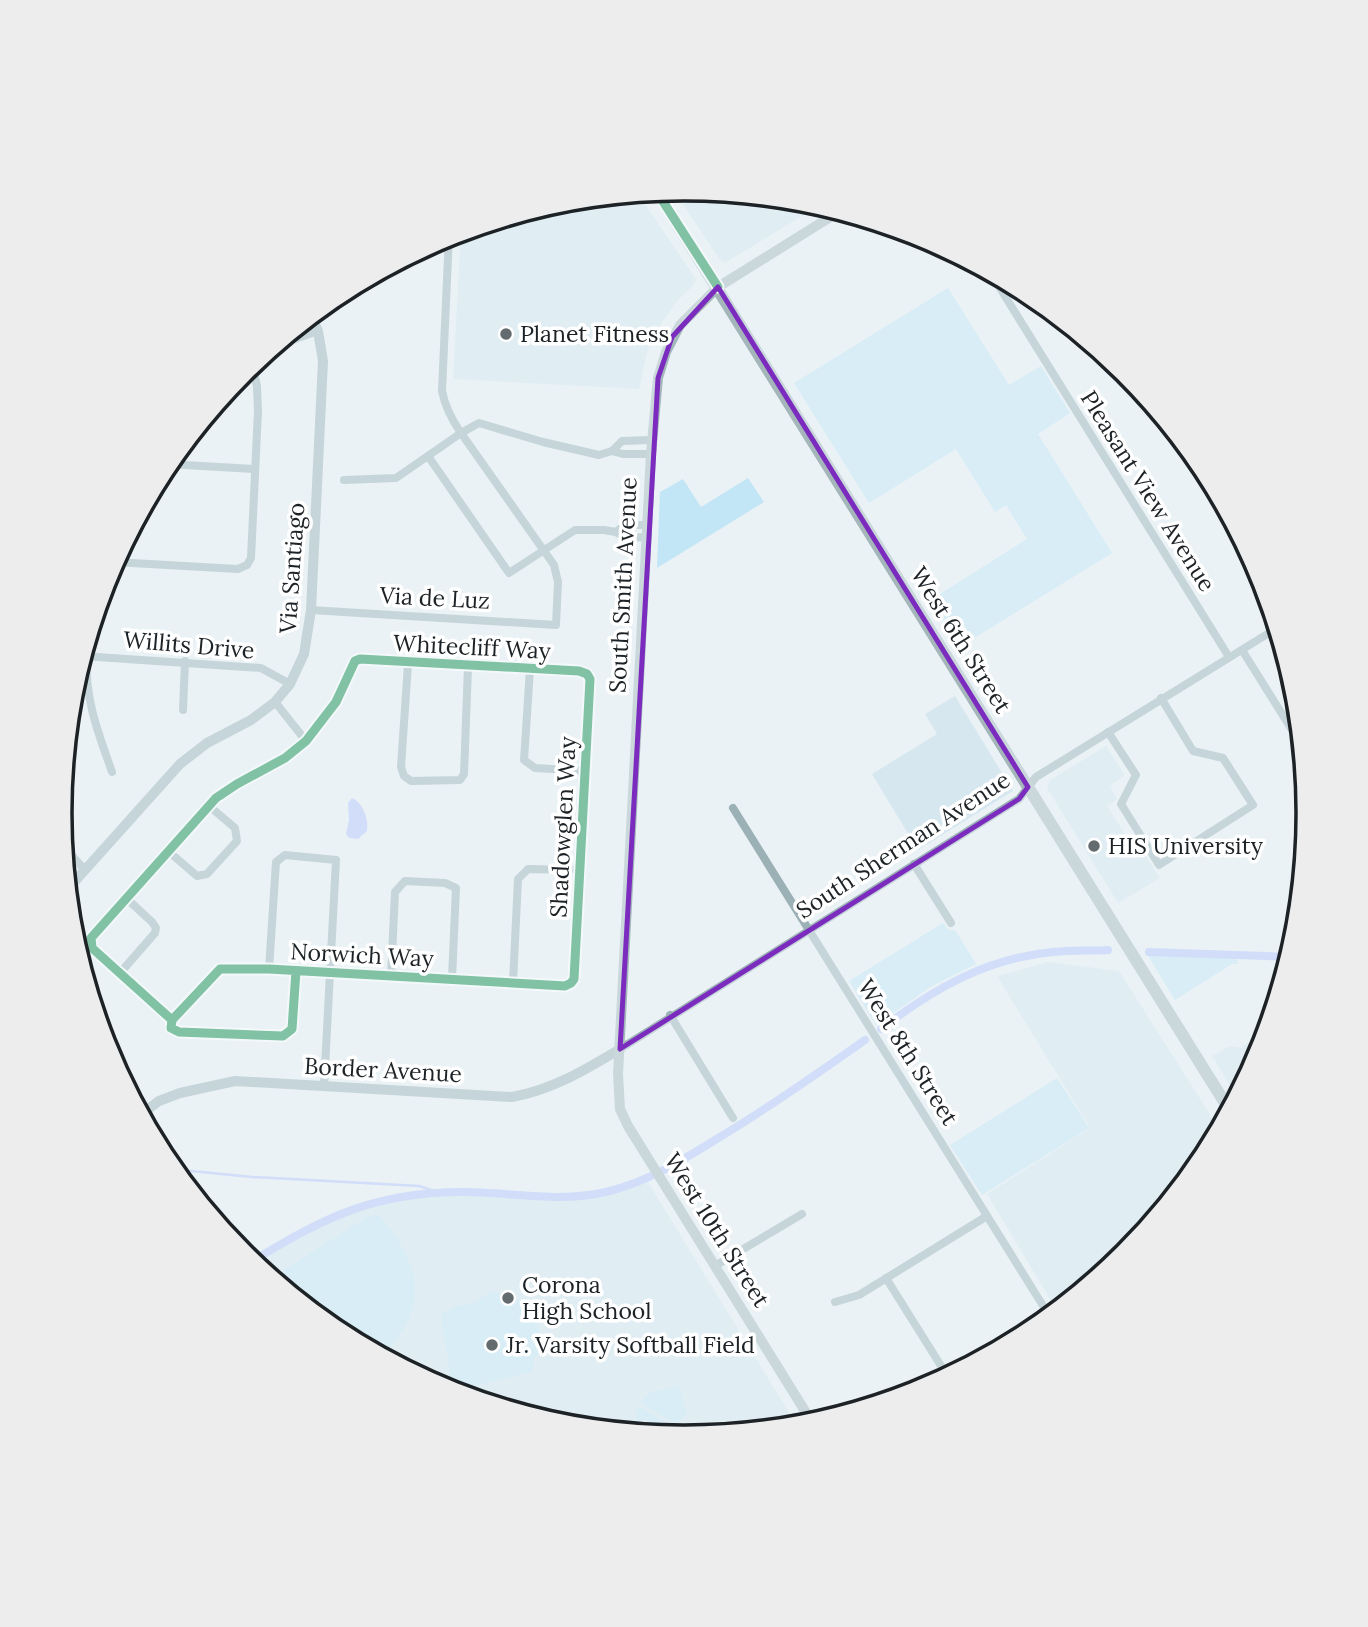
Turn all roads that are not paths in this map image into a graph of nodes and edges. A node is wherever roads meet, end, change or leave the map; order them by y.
1 (663, 202) edge
2 (828, 219) edge
3 (448, 249) edge
4 (718, 287) junction
5 (1001, 290) edge
6 (315, 325) edge
7 (318, 331) junction
8 (298, 338) edge
9 (255, 377) edge
10 (461, 433) junction
11 (652, 440) junction
12 (612, 451) junction
13 (651, 454) junction
14 (428, 456) junction
15 (181, 465) edge
16 (254, 469) junction
17 (344, 480) dead end
18 (647, 525) junction
19 (616, 532) junction
20 (647, 537) junction
21 (543, 551) junction
22 (126, 563) edge
23 (311, 610) junction
24 (1269, 633) edge
25 (1242, 650) junction
26 (93, 657) edge
27 (1229, 657) junction
28 (185, 662) junction
29 (408, 664) junction
30 (468, 667) junction
31 (530, 669) junction
32 (587, 674) joint
33 (290, 684) junction
34 (86, 686) edge
35 (1161, 698) junction
36 (275, 702) junction
37 (183, 710) dead end
38 (1290, 726) edge
39 (1108, 732) junction
40 (306, 741) junction
41 (585, 771) junction
42 (112, 772) dead end
43 (1028, 788) junction
44 (208, 805) junction
45 (733, 808) dead end
46 (168, 851) junction
47 (73, 857) edge
48 (914, 864) junction
49 (85, 870) junction
50 (579, 870) junction
51 (76, 880) edge
52 (126, 898) junction
53 (951, 923) dead end
54 (809, 929) junction
55 (269, 970) junction
56 (296, 971) junction
57 (120, 973) junction
58 (330, 973) junction
59 (391, 977) junction
60 (452, 979) junction
61 (513, 983) junction
62 (571, 983) joint
63 (670, 1016) junction
64 (172, 1020) junction
65 (620, 1049) junction
66 (324, 1086) junction
67 (1224, 1101) edge
68 (148, 1109) edge
69 (733, 1118) dead end
70 (802, 1214) dead end
71 (987, 1216) junction
72 (715, 1266) junction
73 (886, 1278) junction
74 (835, 1302) dead end
75 (1044, 1308) edge
76 (943, 1368) edge
77 (806, 1413) edge

1 - 4 main road, West 6th Street
2 - 4 main road, South Smith Avenue
3 - 10 street
4 - 11 main road, South Smith Avenue
4 - 43 main road, West 6th Street
5 - 27 street, Pleasant View Avenue
6 - 7 street, Via Santiago
7 - 8 street
7 - 23 street, Via Santiago
9 - 16 street
10 - 12 street
10 - 14 street
10 - 21 street
11 - 12 street
11 - 13 main road, South Smith Avenue
12 - 13 street
13 - 18 main road, South Smith Avenue
14 - 17 street
14 - 21 street
15 - 16 street
16 - 22 street
18 - 19 street
18 - 20 main road, South Smith Avenue
19 - 20 street
19 - 21 street
20 - 65 main road, South Smith Avenue
21 - 23 street, Via de Luz
23 - 33 street, Via Santiago
24 - 25 street, South Sherman Avenue
25 - 27 street, South Sherman Avenue
25 - 38 street
26 - 28 street, Willits Drive
27 - 35 street, South Sherman Avenue
28 - 33 street, Willits Drive
28 - 37 street
29 - 30 street, Whitecliff Way
29 - 30 street
29 - 40 street, Whitecliff Way
30 - 31 street, Whitecliff Way
31 - 32 street, Whitecliff Way
31 - 41 street
32 - 41 street, Shadowglen Way
33 - 36 street, Via Santiago
34 - 42 street
35 - 39 street, South Sherman Avenue
35 - 39 street
36 - 40 street
36 - 49 street, Via Santiago
39 - 43 street, South Sherman Avenue
40 - 44 street
41 - 50 street, Shadowglen Way
43 - 48 street, South Sherman Avenue
43 - 67 main road, West 6th Street
44 - 46 street
44 - 46 street
45 - 54 street, West 8th Street
46 - 52 street
47 - 49 street
48 - 53 street
48 - 54 street, South Sherman Avenue
49 - 51 street, Via Santiago
50 - 61 street
50 - 62 street, Shadowglen Way
52 - 57 street
52 - 57 street
54 - 63 street, South Sherman Avenue
54 - 71 street, West 8th Street
55 - 56 street, Norwich Way
55 - 58 street
55 - 64 street, Norwich Way
56 - 58 street, Norwich Way
56 - 64 street
57 - 64 street
58 - 59 street, Norwich Way
58 - 66 street
59 - 60 street, Norwich Way
59 - 60 street
60 - 61 street, Norwich Way
61 - 62 street, Norwich Way
63 - 65 street, South Sherman Avenue
63 - 69 street
65 - 66 street, Border Avenue
65 - 72 main road, West 10th Street
66 - 68 street, Border Avenue
70 - 72 street
71 - 73 street
71 - 75 street, West 8th Street
72 - 77 main road, West 10th Street
73 - 74 street
73 - 76 street

